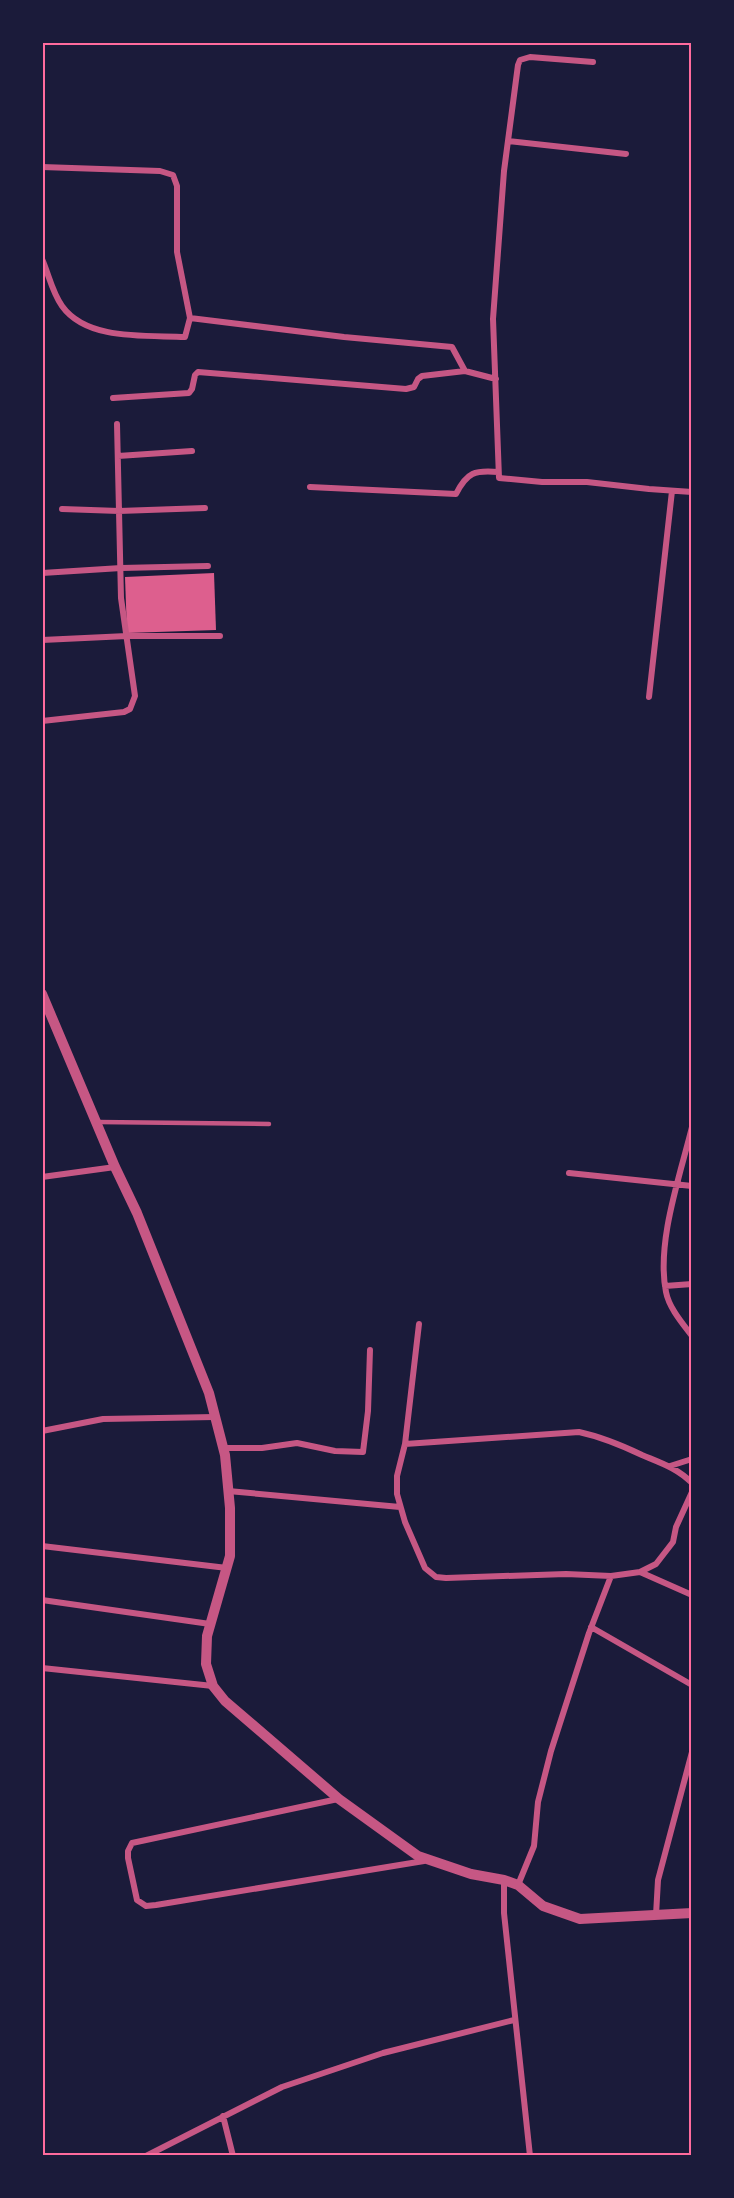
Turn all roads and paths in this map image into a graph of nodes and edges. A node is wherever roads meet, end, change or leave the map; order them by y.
1 (593, 62) dead end
2 (508, 141) junction
3 (626, 154) dead end
4 (42, 167) edge
5 (42, 259) edge
6 (190, 318) junction
7 (465, 370) junction
8 (496, 379) junction
9 (113, 398) dead end
10 (117, 424) dead end
11 (192, 451) dead end
12 (118, 456) junction
13 (498, 472) junction
14 (310, 487) dead end
15 (672, 491) junction
16 (692, 492) edge
17 (205, 508) dead end
18 (62, 509) dead end
19 (119, 511) junction
20 (208, 566) dead end
21 (121, 567) junction
22 (42, 573) edge
23 (126, 636) junction
24 (220, 636) dead end
25 (42, 640) edge
26 (649, 697) dead end
27 (42, 720) edge
28 (42, 994) edge
29 (95, 1122) junction
30 (269, 1125) dead end
31 (692, 1127) edge
32 (115, 1167) junction
33 (569, 1173) dead end
34 (42, 1177) edge
35 (678, 1185) junction
36 (692, 1186) edge
37 (692, 1284) edge
38 (665, 1286) junction
39 (419, 1324) dead end
40 (692, 1336) edge
41 (370, 1350) dead end
42 (215, 1416) junction
43 (42, 1431) edge
44 (405, 1444) junction
45 (223, 1448) junction
46 (692, 1459) edge
47 (670, 1466) junction
48 (692, 1483) edge
49 (228, 1491) junction
50 (692, 1492) edge
51 (400, 1507) junction
52 (42, 1546) edge
53 (226, 1568) junction
54 (640, 1572) junction
55 (611, 1576) junction
56 (692, 1595) edge
57 (42, 1600) edge
58 (210, 1624) junction
59 (591, 1627) junction
60 (42, 1668) edge
61 (692, 1685) edge
62 (213, 1686) junction
63 (692, 1752) edge
64 (339, 1799) junction
65 (429, 1860) junction
66 (504, 1880) junction
67 (518, 1885) junction
68 (692, 1913) edge
69 (656, 1915) junction
70 (514, 2020) junction
71 (223, 2116) junction
72 (146, 2156) edge
73 (233, 2156) edge
74 (530, 2156) edge

1 - 2 street
2 - 3 street
2 - 8 street
4 - 6 street
5 - 6 street
6 - 7 street
7 - 8 street
7 - 9 street
8 - 13 street
10 - 12 street
11 - 12 street
12 - 19 street
13 - 14 street
13 - 15 street
15 - 16 street
15 - 26 street
17 - 19 street
18 - 19 street
19 - 21 street
20 - 21 street
21 - 22 street
21 - 23 street
23 - 24 street
23 - 25 street
23 - 27 street
28 - 29 street
29 - 30 lane
29 - 32 street
31 - 35 street
32 - 34 street
32 - 42 street
33 - 35 street
35 - 36 street
35 - 38 street
37 - 38 street
38 - 40 street
39 - 44 street
41 - 45 street
42 - 43 street
42 - 45 street
44 - 47 street
44 - 51 street
45 - 49 street
46 - 47 street
47 - 48 street
49 - 51 street
49 - 53 street
50 - 54 street
51 - 55 street
52 - 53 street
53 - 58 street
54 - 55 street
54 - 56 street
55 - 59 street
57 - 58 street
58 - 62 street
59 - 61 street
59 - 67 street
60 - 62 street
62 - 64 street
63 - 69 street
64 - 65 street
64 - 65 street
65 - 66 street
66 - 67 street
66 - 70 street
67 - 69 street
68 - 69 street
70 - 71 street
70 - 74 street
71 - 72 street
71 - 73 street

